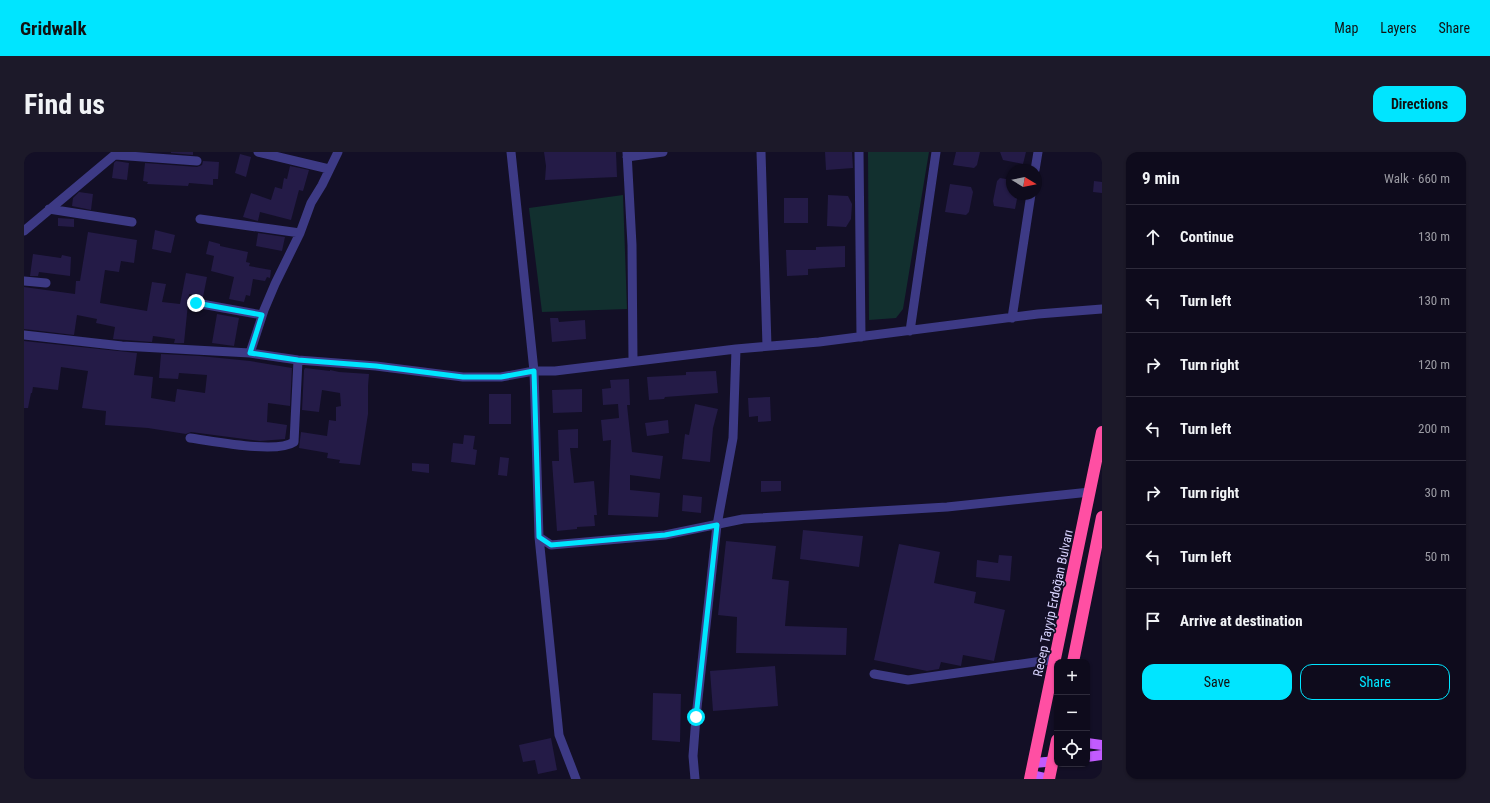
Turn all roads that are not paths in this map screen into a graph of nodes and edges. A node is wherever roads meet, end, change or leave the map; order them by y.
1 (258, 152) edge
2 (338, 152) edge
3 (511, 152) edge
4 (663, 152) edge
5 (761, 152) edge
6 (859, 152) edge
7 (936, 152) edge
8 (1038, 152) edge
9 (117, 153) edge
10 (627, 154) edge
11 (197, 161) dead end
12 (1036, 164) edge
13 (329, 169) junction
14 (1030, 200) edge
15 (49, 210) junction
16 (200, 220) dead end
17 (132, 222) dead end
18 (24, 231) edge
19 (300, 233) junction
20 (24, 281) edge
21 (46, 283) dead end
22 (196, 303) dead end
23 (1102, 309) edge
24 (262, 315) junction
25 (1012, 318) junction
26 (910, 331) junction
27 (24, 335) edge
28 (861, 337) junction
29 (767, 346) junction
30 (736, 349) junction
31 (250, 353) junction
32 (298, 360) junction
33 (633, 361) junction
34 (534, 371) junction
35 (1102, 432) edge
36 (190, 438) dead end
37 (1090, 492) junction
38 (1102, 517) edge
39 (717, 525) junction
40 (539, 537) junction
41 (1098, 555) edge
42 (1054, 659) edge
43 (1056, 659) edge
44 (1074, 659) edge
45 (1054, 668) edge
46 (874, 674) dead end
47 (1090, 743) edge
48 (1102, 745) edge
49 (1102, 755) edge
50 (1090, 757) edge
51 (1054, 761) edge
52 (1054, 764) edge
53 (1032, 772) edge
54 (576, 779) edge
55 (696, 779) edge
56 (1049, 779) edge

1 - 13 street
2 - 13 street
3 - 34 street
4 - 10 street
5 - 29 street
6 - 28 street
7 - 26 street
8 - 12 street
9 - 11 street
9 - 15 street
10 - 33 street
13 - 19 street
14 - 25 street
15 - 17 street
15 - 18 street
16 - 19 street
19 - 24 street
20 - 21 street
22 - 24 street
23 - 25 street
24 - 31 street
25 - 26 street
26 - 28 street
27 - 31 street
28 - 29 street
29 - 30 street
30 - 33 street
30 - 39 street
31 - 32 street
32 - 34 street
32 - 36 street
33 - 34 street
34 - 40 street
35 - 37 highway, Recep Tayyip Erdoğan Bulvarı
37 - 39 street
37 - 43 highway, Recep Tayyip Erdoğan Bulvarı
38 - 41 highway
39 - 40 street
39 - 55 street
40 - 54 street
41 - 44 highway
42 - 46 street
45 - 53 highway, Recep Tayyip Erdoğan Bulvarı
47 - 48 main road
49 - 50 main road
51 - 53 main road
52 - 56 highway
53 - 56 main road

